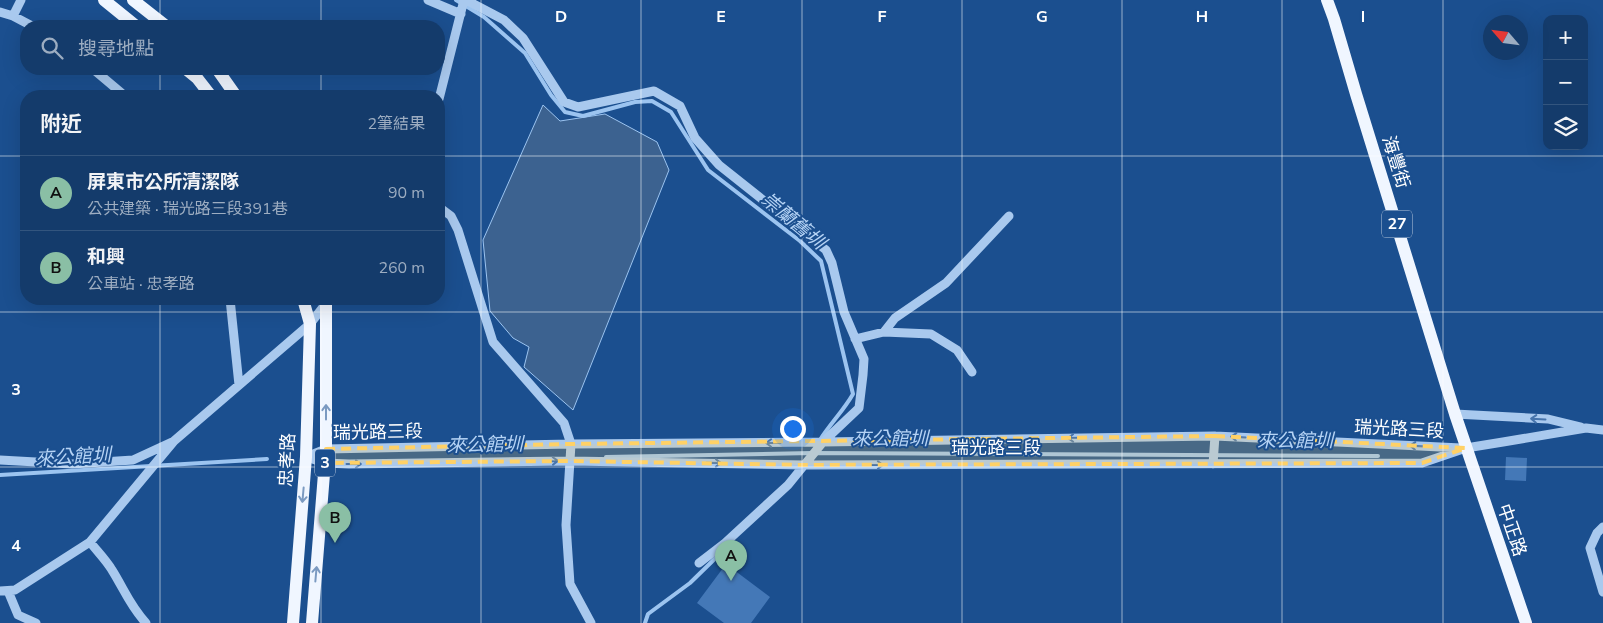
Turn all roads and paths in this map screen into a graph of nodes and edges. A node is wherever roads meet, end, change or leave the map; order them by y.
1 (21, 0) edge
2 (104, 0) edge
3 (133, 0) edge
4 (428, 0) edge
5 (465, 0) edge
6 (1327, 0) edge
7 (0, 12) edge
8 (461, 14) junction
9 (13, 16) junction
10 (21, 20) edge
11 (129, 20) edge
12 (158, 20) edge
13 (100, 75) edge
14 (193, 75) edge
15 (221, 75) edge
16 (118, 90) edge
17 (206, 90) edge
18 (232, 90) edge
19 (441, 90) edge
20 (445, 212) edge
21 (1009, 216) dead end
22 (231, 305) edge
23 (305, 305) edge
24 (323, 305) edge
25 (327, 305) edge
26 (310, 324) junction
27 (884, 332) junction
28 (855, 339) junction
29 (972, 372) dead end
30 (239, 385) junction
31 (1455, 414) junction
32 (1586, 428) junction
33 (1603, 430) edge
34 (1215, 436) junction
35 (174, 441) junction
36 (823, 442) junction
37 (571, 444) junction
38 (1466, 448) junction
39 (326, 450) junction
40 (306, 457) junction
41 (0, 460) edge
42 (570, 461) junction
43 (325, 463) junction
44 (1213, 464) junction
45 (805, 465) junction
46 (1600, 530) edge
47 (90, 542) junction
48 (699, 563) dead end
49 (4, 591) edge
50 (1603, 592) edge
51 (36, 623) edge
52 (146, 623) edge
53 (293, 623) edge
54 (312, 623) edge
55 (591, 623) edge
56 (1526, 623) edge

1 - 9 street
2 - 11 main road
3 - 12 main road
4 - 8 street
5 - 8 street
5 - 28 street
6 - 31 main road, 海豐街 / 27
7 - 9 street
8 - 19 street
9 - 10 street
13 - 16 street
14 - 17 main road
15 - 18 main road
20 - 37 street
21 - 27 street
22 - 30 street
23 - 26 main road, 忠孝路 / 3
24 - 26 street
39 -> 25 main road, 3
26 - 30 street
26 - 40 main road, 忠孝路 / 3
27 - 28 street
27 - 29 street
28 - 36 street
30 - 35 street
32 -> 31 street
31 - 38 main road, 海豐街 / 27
32 - 33 street, 瑞光路三段
32 - 38 street, 瑞光路三段
34 -> 36 street, 瑞光路三段
38 -> 34 street, 瑞光路三段
34 - 44 street
35 - 41 street
35 - 47 street
36 -> 37 street, 瑞光路三段
36 - 45 street
37 - 39 street, 瑞光路三段
37 - 42 street
38 - 44 street, 瑞光路三段
38 - 56 main road, 中正路 / 27
39 - 40 street, 瑞光路三段
39 - 43 main road, 3
40 - 43 street, 瑞光路三段
40 -> 53 main road, 忠孝路 / 3
43 -> 42 street, 瑞光路三段
42 -> 45 street, 瑞光路三段
42 - 55 street
54 -> 43 main road, 3
45 -> 44 street, 瑞光路三段
45 - 48 street
46 - 50 street
47 - 49 street
47 - 52 street
49 - 51 street

